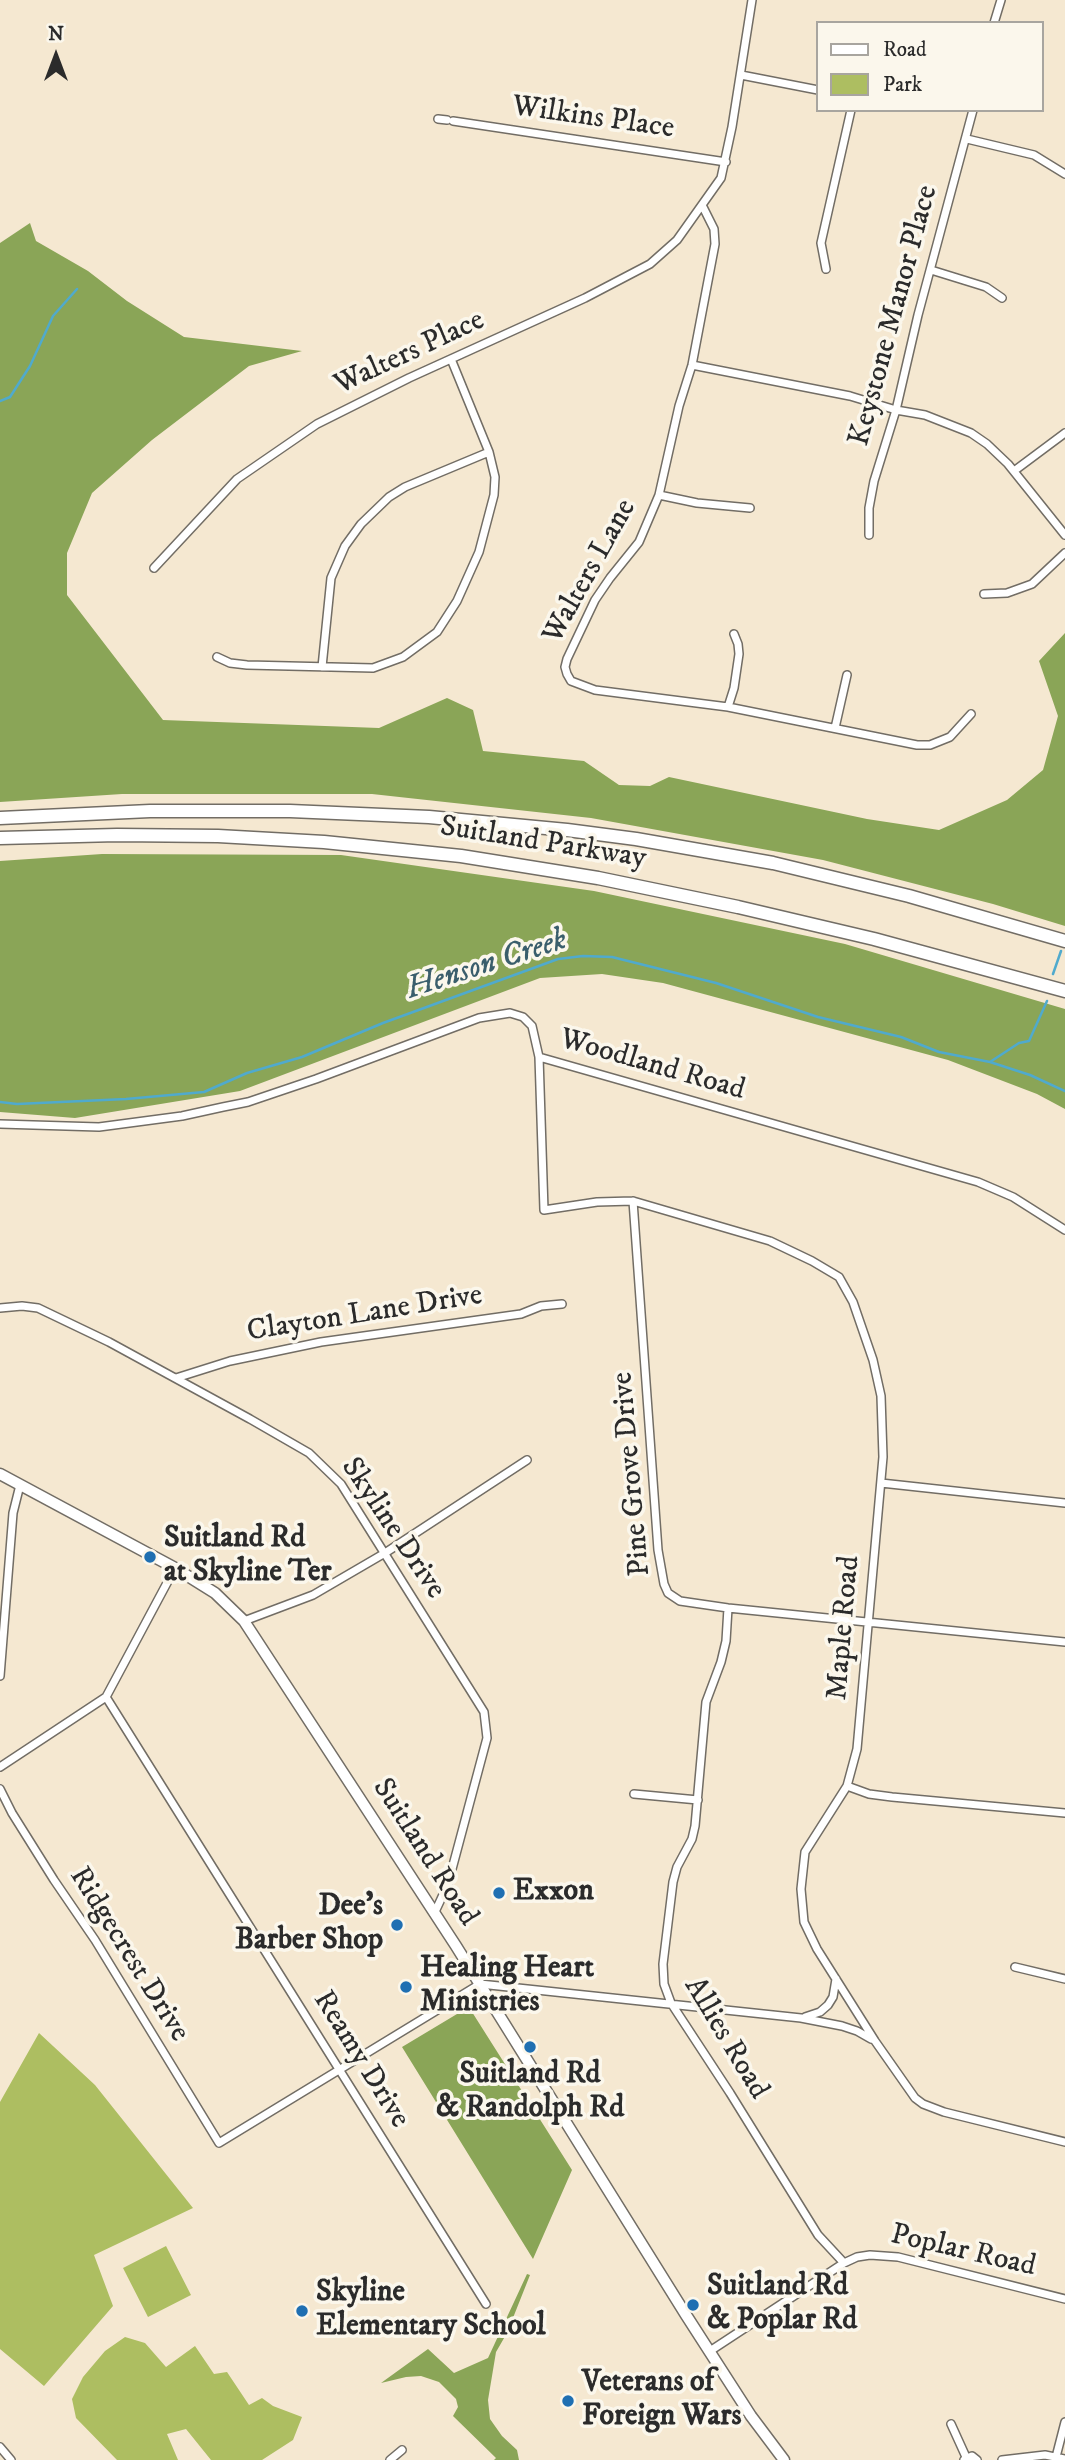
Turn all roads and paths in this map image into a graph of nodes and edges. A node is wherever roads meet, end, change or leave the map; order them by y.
1 (752, 0) edge
2 (1001, 0) edge
3 (995, 21) edge
4 (741, 75) junction
5 (816, 90) edge
6 (851, 112) edge
7 (973, 112) edge
8 (446, 120) dead end
9 (967, 138) junction
10 (726, 162) junction
11 (1065, 174) edge
12 (703, 207) junction
13 (826, 269) dead end
14 (931, 270) junction
15 (1002, 298) dead end
16 (452, 359) junction
17 (692, 365) junction
18 (896, 410) junction
19 (1065, 433) edge
20 (489, 452) junction
21 (1014, 471) junction
22 (659, 495) junction
23 (750, 508) dead end
24 (869, 535) dead end
25 (1065, 535) edge
26 (1065, 553) edge
27 (154, 568) dead end
28 (984, 594) dead end
29 (734, 634) dead end
30 (217, 657) dead end
31 (322, 667) junction
32 (847, 674) dead end
33 (728, 707) junction
34 (971, 714) dead end
35 (835, 728) junction
36 (0, 818) edge
37 (0, 838) edge
38 (1065, 941) edge
39 (1065, 991) edge
40 (539, 1057) junction
41 (0, 1124) edge
42 (633, 1201) junction
43 (1065, 1230) edge
44 (562, 1304) dead end
45 (0, 1308) edge
46 (176, 1378) junction
47 (527, 1460) dead end
48 (0, 1474) edge
49 (881, 1483) junction
50 (20, 1485) junction
51 (1065, 1503) edge
52 (385, 1553) junction
53 (175, 1568) junction
54 (728, 1608) junction
55 (244, 1621) junction
56 (867, 1621) junction
57 (1065, 1642) edge
58 (0, 1676) edge
59 (106, 1697) junction
60 (0, 1767) edge
61 (847, 1786) junction
62 (0, 1789) edge
63 (634, 1794) dead end
64 (698, 1800) junction
65 (1065, 1813) edge
66 (434, 1914) junction
67 (1015, 1968) dead end
68 (836, 1979) junction
69 (1065, 1979) edge
70 (480, 1984) junction
71 (671, 2003) junction
72 (801, 2018) junction
73 (875, 2041) junction
74 (338, 2068) junction
75 (1065, 2142) edge
76 (844, 2263) junction
77 (1065, 2299) edge
78 (486, 2304) dead end
79 (710, 2351) junction
80 (1065, 2422) edge
81 (951, 2424) dead end
82 (0, 2447) edge
83 (402, 2450) dead end
84 (1061, 2458) edge
85 (965, 2459) edge
86 (11, 2460) edge
87 (390, 2460) edge
88 (785, 2460) edge
89 (977, 2460) edge
90 (1002, 2460) edge

1 - 4 street
2 - 3 street
4 - 5 street
4 - 10 street
6 - 13 street
7 - 9 street, Keystone Manor Place
8 - 10 street, Wilkins Place
9 - 11 street
9 - 14 street, Keystone Manor Place
10 - 12 street
12 - 16 street, Walters Place
12 - 17 street, Walters Lane
14 - 15 street
14 - 18 street, Keystone Manor Place
16 - 20 street
16 - 27 street, Walters Place
17 - 18 street
17 - 22 street, Walters Lane
18 - 21 street
18 - 24 street, Keystone Manor Place
19 - 21 street
20 - 31 street
20 - 31 street
21 - 25 street
22 - 23 street
22 - 33 street, Walters Lane
26 - 28 street
29 - 33 street
30 - 31 street
32 - 35 street
33 - 35 street, Walters Lane
34 - 35 street, Walters Lane
36 - 38 highway, Suitland Parkway
37 - 39 highway, Suitland Parkway
40 - 41 street, Woodland Road
40 - 42 street, Maple Road
40 - 43 street, Woodland Road
42 - 49 street, Maple Road
42 - 54 street, Pine Grove Drive
44 - 46 street, Clayton Lane Drive
45 - 46 street, Skyline Drive
46 - 52 street, Skyline Drive
47 - 52 street
48 - 50 main road, Suitland Road
49 - 51 street
49 - 56 street, Maple Road
50 - 53 main road, Suitland Road
50 - 58 street
52 - 55 street
52 - 66 street, Skyline Drive
53 - 55 main road, Suitland Road
53 - 59 street
54 - 56 street, Pine Grove Drive
54 - 64 street, Allies Road
55 - 66 main road, Suitland Road
56 - 57 street, Pine Grove Drive
56 - 61 street, Maple Road
59 - 60 street
59 - 74 street, Reamy Drive
61 - 65 street
61 - 68 street, Maple Road
62 - 74 street, Ridgecrest Drive
63 - 64 street
64 - 71 street, Allies Road
66 - 70 main road, Suitland Road
67 - 69 street
68 - 72 street
68 - 73 street, Maple Road
70 - 71 street
70 - 74 street
70 - 79 main road, Suitland Road
71 - 72 street
71 - 76 street, Allies Road
72 - 73 street
73 - 75 street, Maple Road
74 - 78 street, Reamy Drive
76 - 77 street, Poplar Road
76 - 79 street, Poplar Road
79 - 88 main road, Suitland Road
80 - 84 street
81 - 85 street
82 - 86 street
83 - 87 street
84 - 90 street
85 - 89 street

